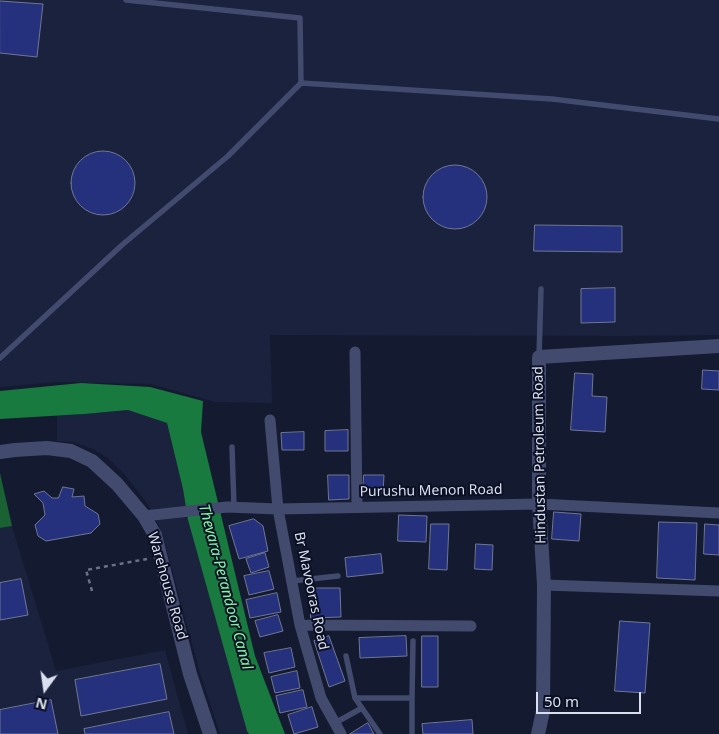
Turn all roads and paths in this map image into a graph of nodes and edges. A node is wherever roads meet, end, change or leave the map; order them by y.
1 (126, 0) edge
2 (301, 83) junction
3 (719, 119) edge
4 (541, 289) dead end
5 (719, 346) edge
6 (355, 352) dead end
7 (539, 357) junction
8 (0, 358) edge
9 (270, 420) dead end
10 (232, 447) dead end
11 (0, 452) edge
12 (538, 504) junction
13 (230, 507) junction
14 (357, 507) junction
15 (278, 508) junction
16 (719, 513) edge
17 (144, 516) junction
18 (160, 557) junction
19 (338, 576) dead end
20 (292, 581) junction
21 (544, 585) junction
22 (92, 591) dead end
23 (719, 591) edge
24 (300, 626) junction
25 (471, 626) dead end
26 (413, 641) dead end
27 (346, 656) dead end
28 (355, 698) junction
29 (412, 698) junction
30 (362, 708) junction
31 (335, 723) junction
32 (210, 734) edge
33 (341, 734) edge
34 (380, 734) edge
35 (412, 734) edge
36 (538, 734) edge

1 - 2 lane
2 - 3 lane
2 - 8 lane
4 - 7 lane
5 - 7 street, Hindustan Petroleum Road
6 - 14 street
7 - 12 street, Hindustan Petroleum Road
9 - 15 street, Br Mavooras Road
10 - 13 lane
11 - 17 street, Warehouse Road
12 - 14 street, Purushu Menon Road
12 - 16 street, Purushu Menon Road
12 - 21 street, Hindustan Petroleum Road
13 - 15 street, Purushu Menon Road
13 - 17 street, Purushu Menon Road
14 - 15 street, Purushu Menon Road
15 - 20 street, Br Mavooras Road
17 - 18 street, Warehouse Road
18 - 22 path
18 - 32 street, Warehouse Road
19 - 20 lane
20 - 24 street, Br Mavooras Road
21 - 23 street
21 - 36 street, Hindustan Petroleum Road
24 - 25 street
24 - 31 street, Br Mavooras Road
26 - 29 lane
27 - 28 lane
28 - 29 lane
28 - 30 lane
29 - 35 lane
30 - 31 lane
30 - 34 lane
31 - 33 street, Br Mavooras Road

